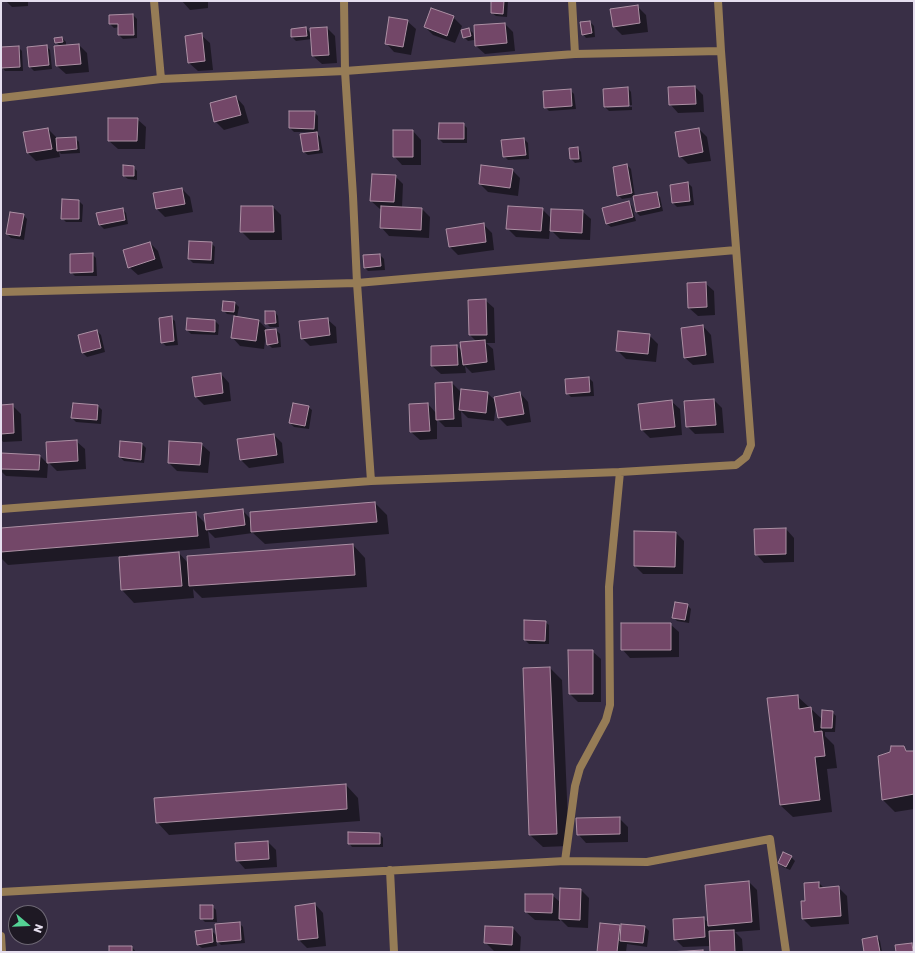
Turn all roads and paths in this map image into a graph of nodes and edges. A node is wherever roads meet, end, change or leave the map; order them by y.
1 (154, 1) edge
2 (344, 1) edge
3 (572, 1) edge
4 (718, 1) edge
5 (721, 51) junction
6 (574, 54) junction
7 (345, 71) junction
8 (161, 79) junction
9 (1, 98) edge
10 (736, 250) junction
11 (357, 282) junction
12 (1, 292) edge
13 (620, 472) junction
14 (372, 481) junction
15 (1, 509) edge
16 (564, 862) junction
17 (390, 870) junction
18 (1, 892) edge
19 (1, 936) edge
20 (2, 952) edge
21 (394, 952) edge
22 (786, 952) edge

1 - 8 street
2 - 7 street
3 - 6 street
4 - 5 street
5 - 6 street
5 - 10 street
6 - 7 street
7 - 8 street
7 - 11 street
8 - 9 street
10 - 11 street
10 - 13 street
11 - 12 street
11 - 14 street
13 - 14 street
13 - 16 street
14 - 15 street
16 - 17 street
16 - 22 street
17 - 18 street
17 - 21 street
19 - 20 street

